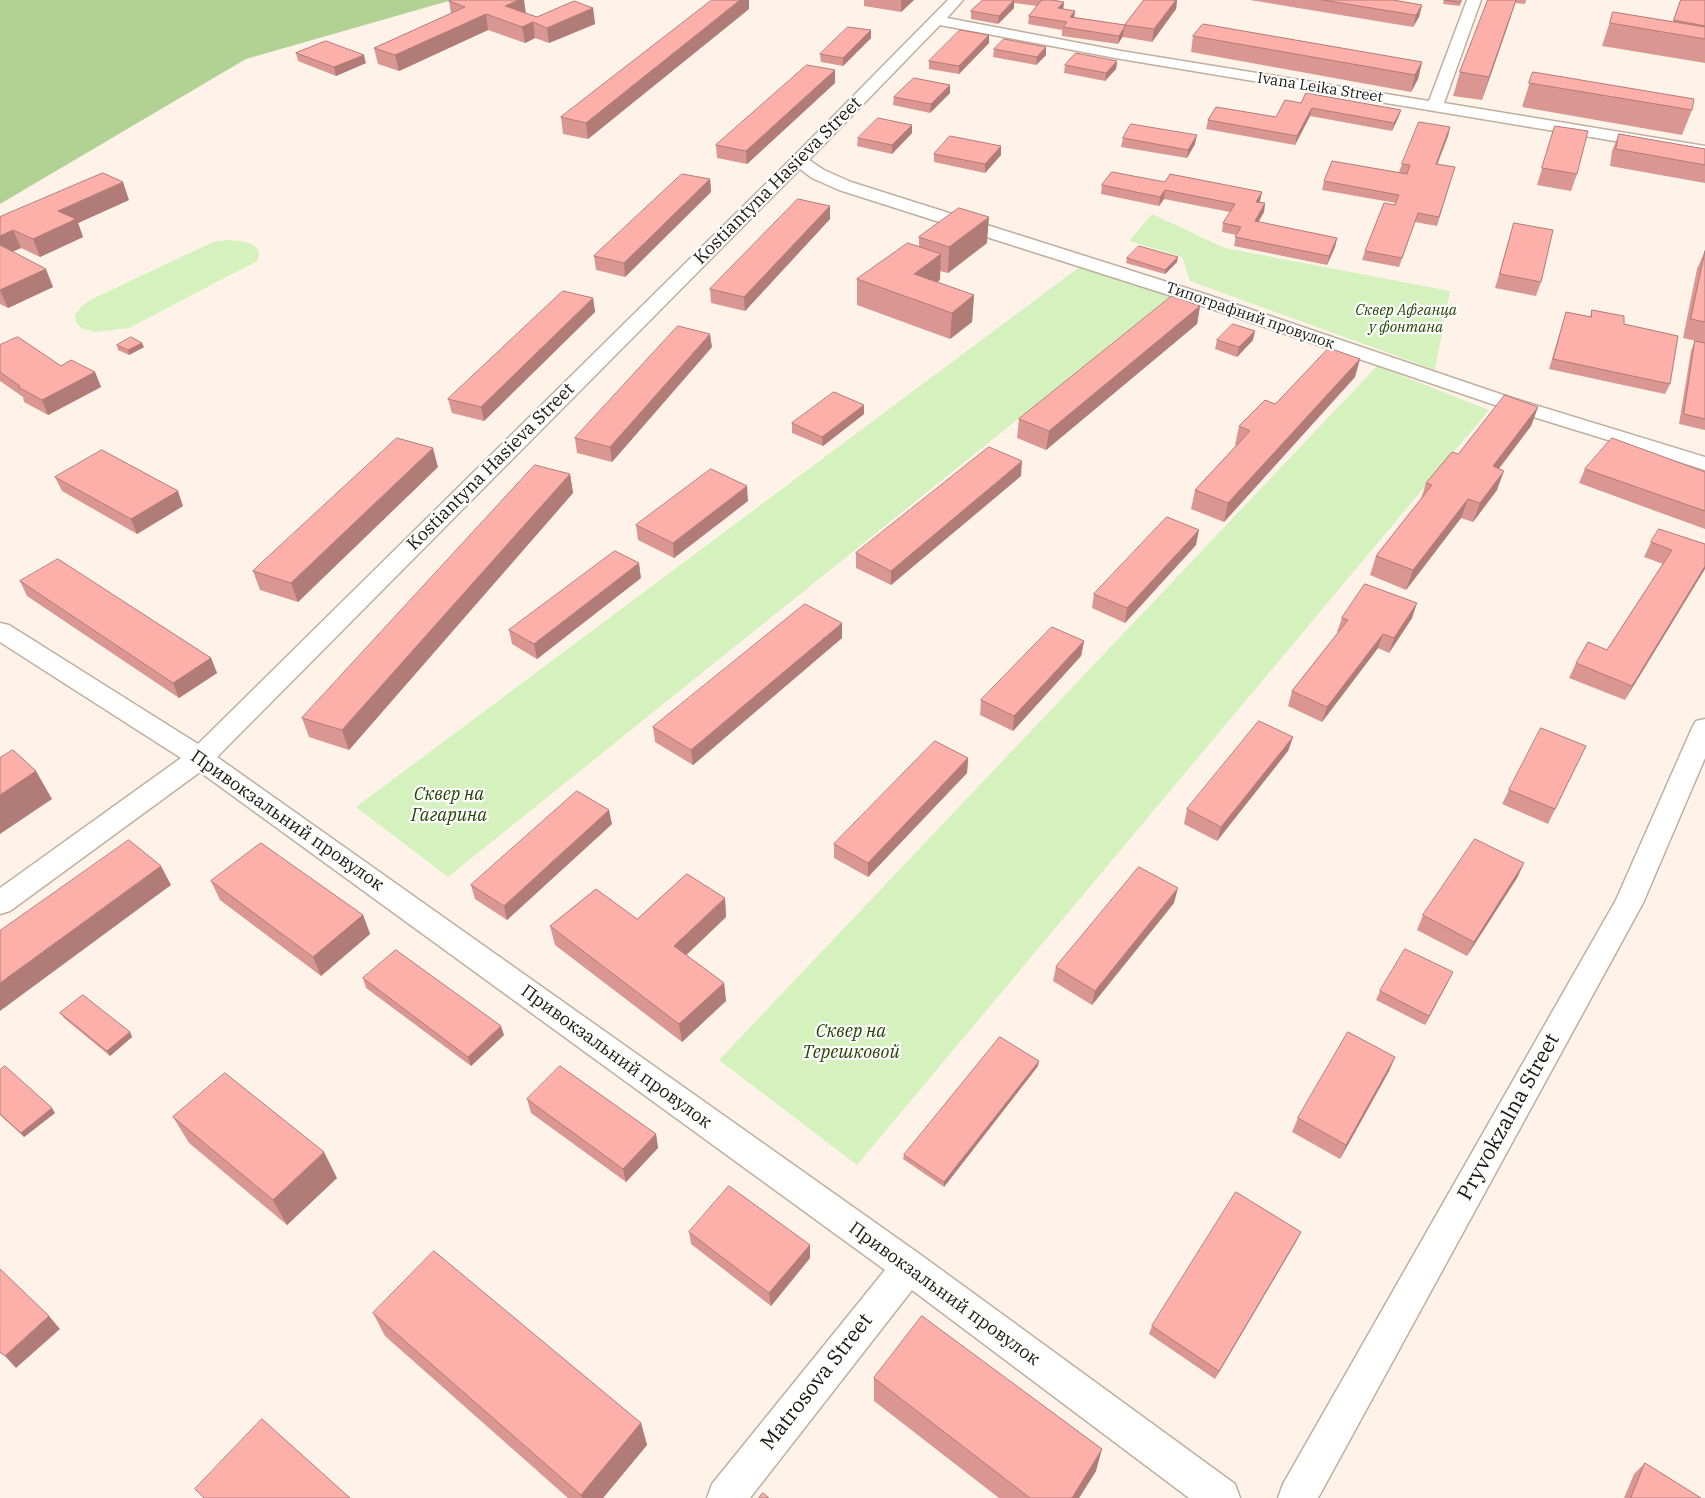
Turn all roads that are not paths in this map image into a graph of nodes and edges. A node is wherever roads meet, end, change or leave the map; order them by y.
1 (956, 0) edge
2 (1474, 0) edge
3 (936, 20) junction
4 (1435, 106) junction
5 (1705, 151) edge
6 (799, 161) junction
7 (1705, 464) edge
8 (0, 631) edge
9 (1705, 728) edge
10 (200, 758) junction
11 (0, 903) edge
12 (909, 1267) junction
13 (726, 1498) edge
14 (1221, 1498) edge
15 (1297, 1498) edge

1 - 3 street, Kostiantyna Hasieva Street
2 - 4 street
3 - 4 street, Ivana Leika Street
3 - 6 street, Kostiantyna Hasieva Street
4 - 5 street, Ivana Leika Street
6 - 7 street, Типографний провулок
6 - 10 street, Kostiantyna Hasieva Street
8 - 10 street, Привокзальний провулок
9 - 15 street, Pryvokzalna Street
10 - 11 street, Kostiantyna Hasieva Street
10 - 12 street, Привокзальний провулок
12 - 13 street, Matrosova Street
12 - 14 street, Привокзальний провулок

